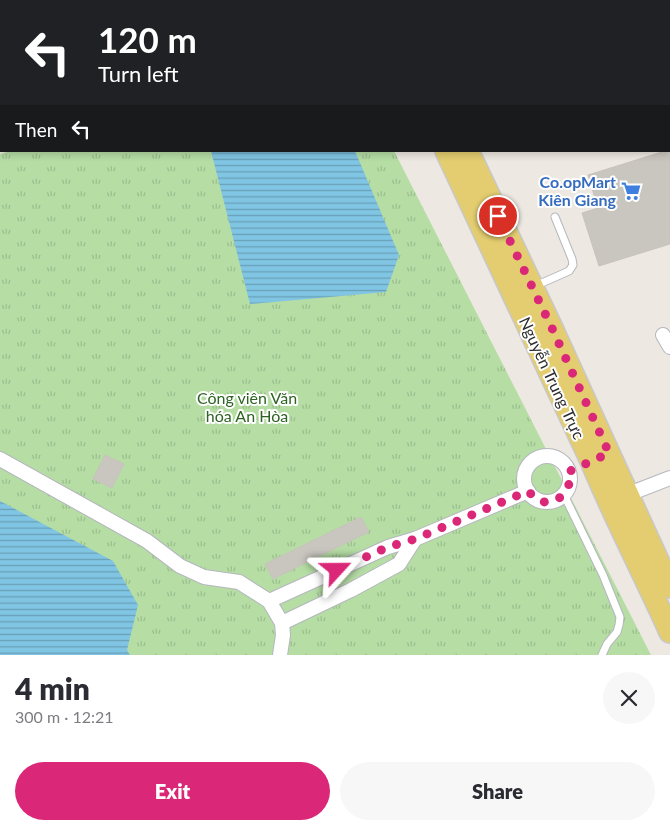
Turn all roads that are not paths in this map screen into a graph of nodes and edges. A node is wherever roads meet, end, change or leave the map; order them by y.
1 (447, 152) edge
2 (468, 152) edge
3 (555, 217) dead end
4 (532, 287) junction
5 (600, 457) junction
6 (0, 459) edge
7 (568, 472) junction
8 (670, 478) edge
9 (528, 491) junction
10 (628, 494) junction
11 (564, 495) junction
12 (609, 503) junction
13 (415, 539) junction
14 (659, 579) edge
15 (269, 601) junction
16 (282, 622) junction
17 (670, 632) edge
18 (280, 655) edge
19 (602, 655) edge

1 - 5 main road, Nguyễn Trung Trực
2 - 4 main road, Nguyễn Trung Trực
3 - 4 lane
4 - 5 main road, Nguyễn Trung Trực
5 - 7 street
5 - 10 main road, Nguyễn Trung Trực
5 - 12 main road, Nguyễn Trung Trực
6 - 15 street
7 - 9 street
7 - 11 street
8 - 10 street
9 - 11 street
9 - 13 street
10 - 12 street
10 - 14 main road, Nguyễn Trung Trực
11 - 19 lane
12 - 14 main road, Nguyễn Trung Trực
13 - 15 street
13 - 16 street
14 - 17 main road, Nguyễn Trung Trực
15 - 16 street
16 - 18 street

